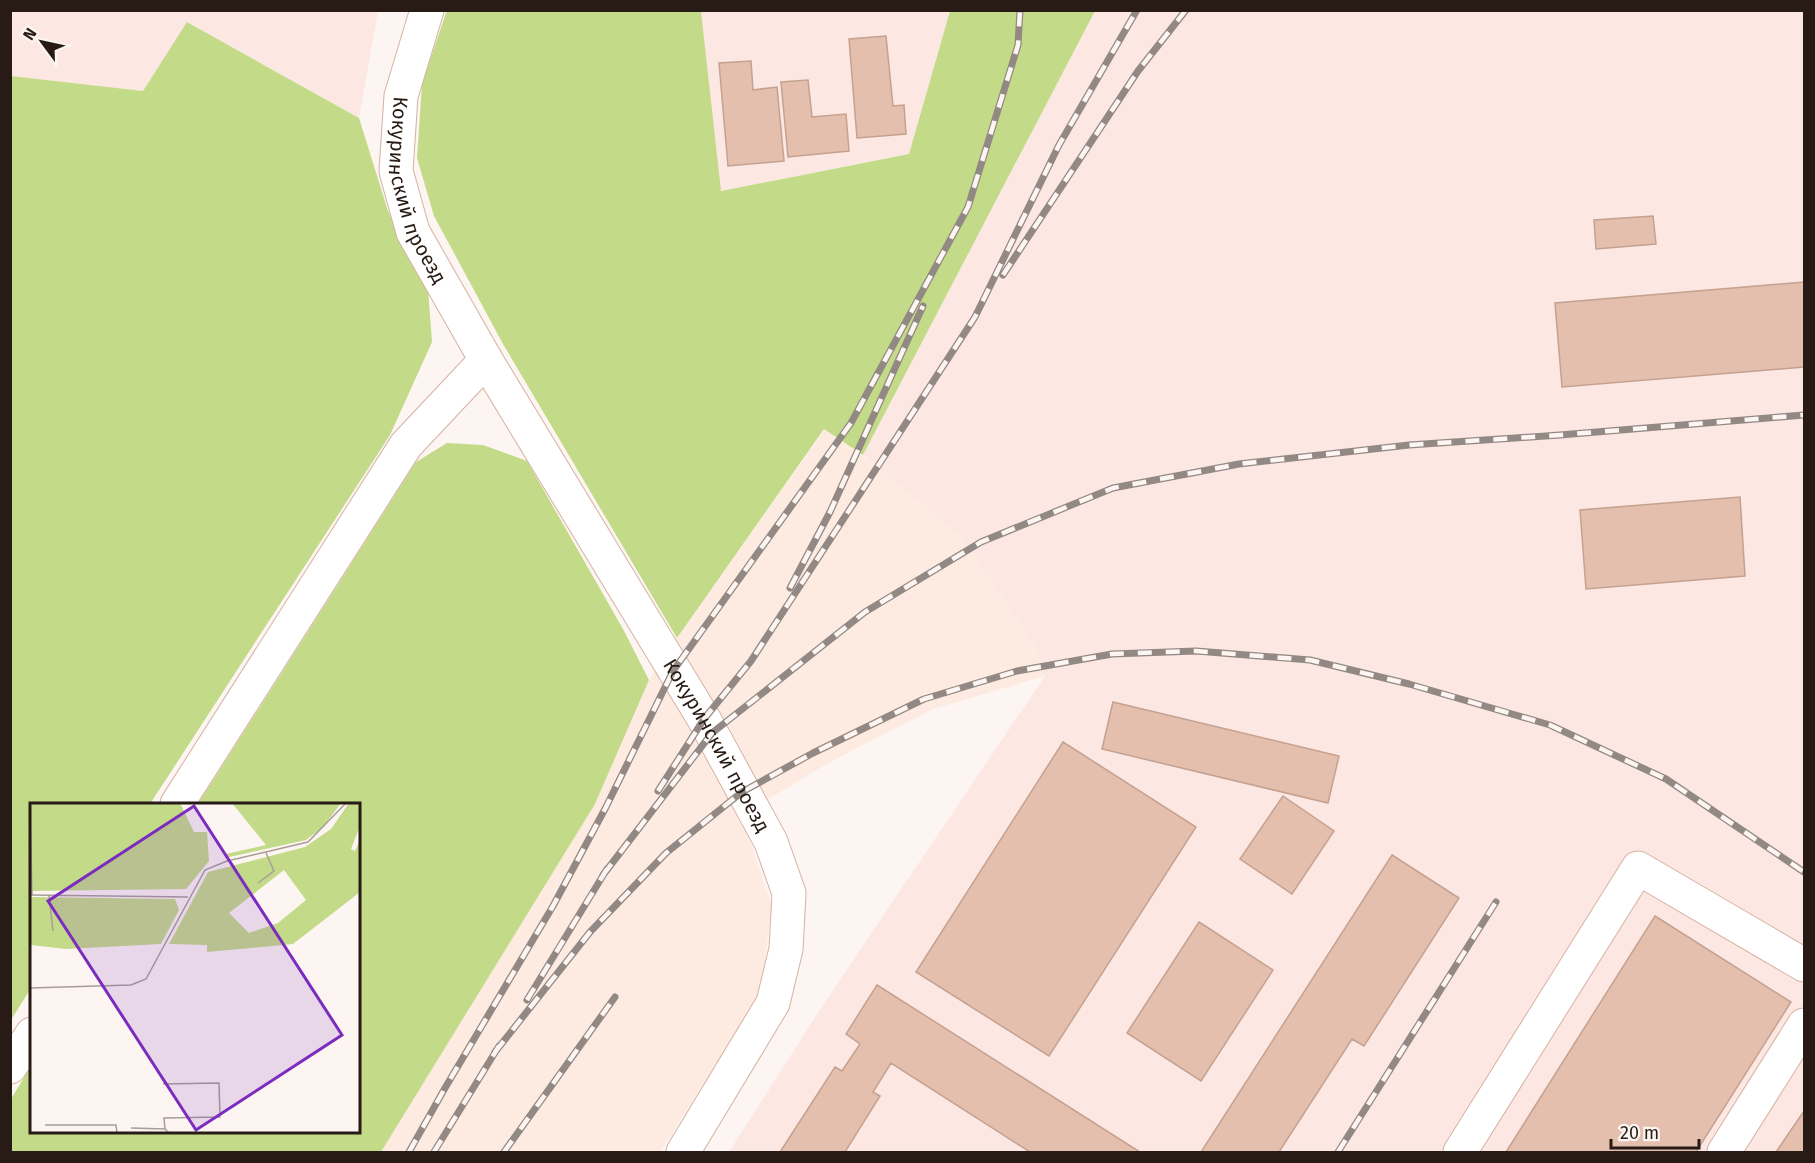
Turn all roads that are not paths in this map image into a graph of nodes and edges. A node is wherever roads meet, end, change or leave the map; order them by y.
1 (427, 10) edge
2 (486, 360) junction
3 (178, 803) edge
4 (1804, 964) edge
5 (1804, 1025) edge
6 (30, 1037) edge
7 (10, 1067) edge
8 (683, 1152) edge
9 (1460, 1152) edge
10 (1725, 1152) edge

1 - 2 street, Кокуринский проезд
2 - 3 street
2 - 8 street, Кокуринский проезд
4 - 9 street
5 - 10 street
6 - 7 street

